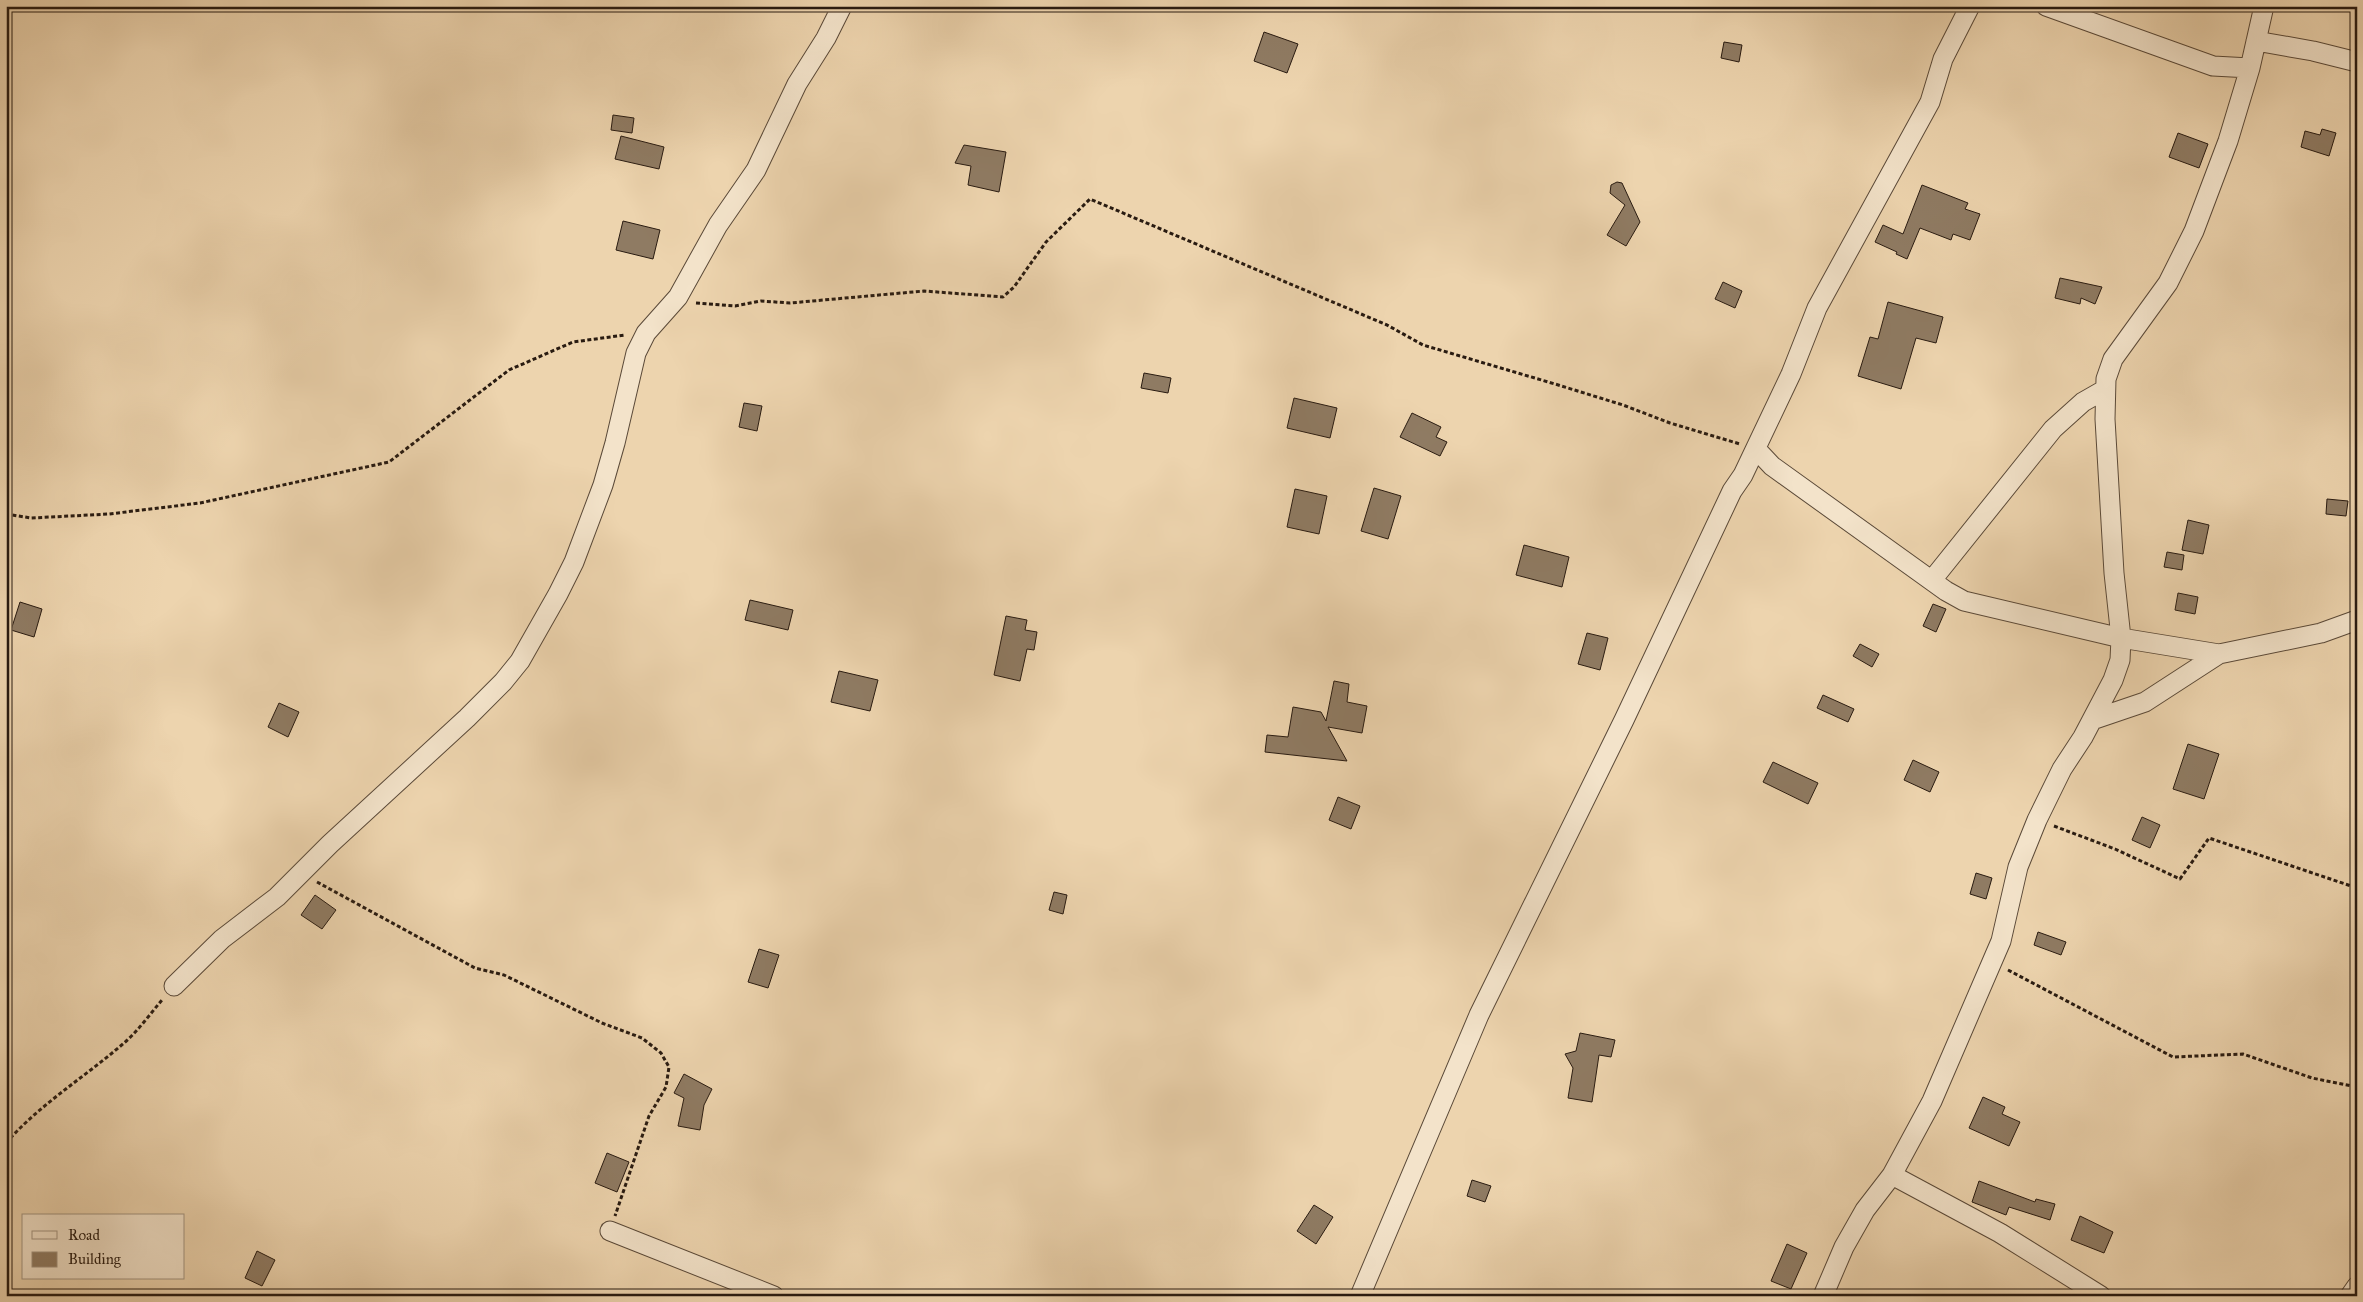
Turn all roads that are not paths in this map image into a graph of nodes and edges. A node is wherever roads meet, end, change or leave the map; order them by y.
1 (842, 6) edge
2 (1970, 6) edge
3 (2046, 6) edge
4 (2264, 6) edge
5 (2256, 41) junction
6 (2357, 62) edge
7 (2250, 68) junction
8 (2104, 390) junction
9 (1756, 448) junction
10 (1932, 580) junction
11 (2357, 620) edge
12 (2121, 638) junction
13 (2219, 654) junction
14 (2092, 720) junction
15 (174, 986) road end
16 (1892, 1175) junction
17 (610, 1231) road end
18 (2357, 1286) edge
19 (774, 1296) edge
20 (1360, 1296) edge
21 (1824, 1296) edge
22 (2101, 1296) edge
23 (2350, 1296) edge

1 - 15 street
2 - 9 street
3 - 7 street
4 - 5 street
5 - 6 street
5 - 7 street
7 - 8 street
8 - 10 street
8 - 12 street
9 - 10 street
9 - 20 street
10 - 12 street
11 - 13 street
12 - 13 street
12 - 14 street
13 - 14 street
14 - 16 street
16 - 21 street
16 - 22 street
17 - 19 street
18 - 23 street

